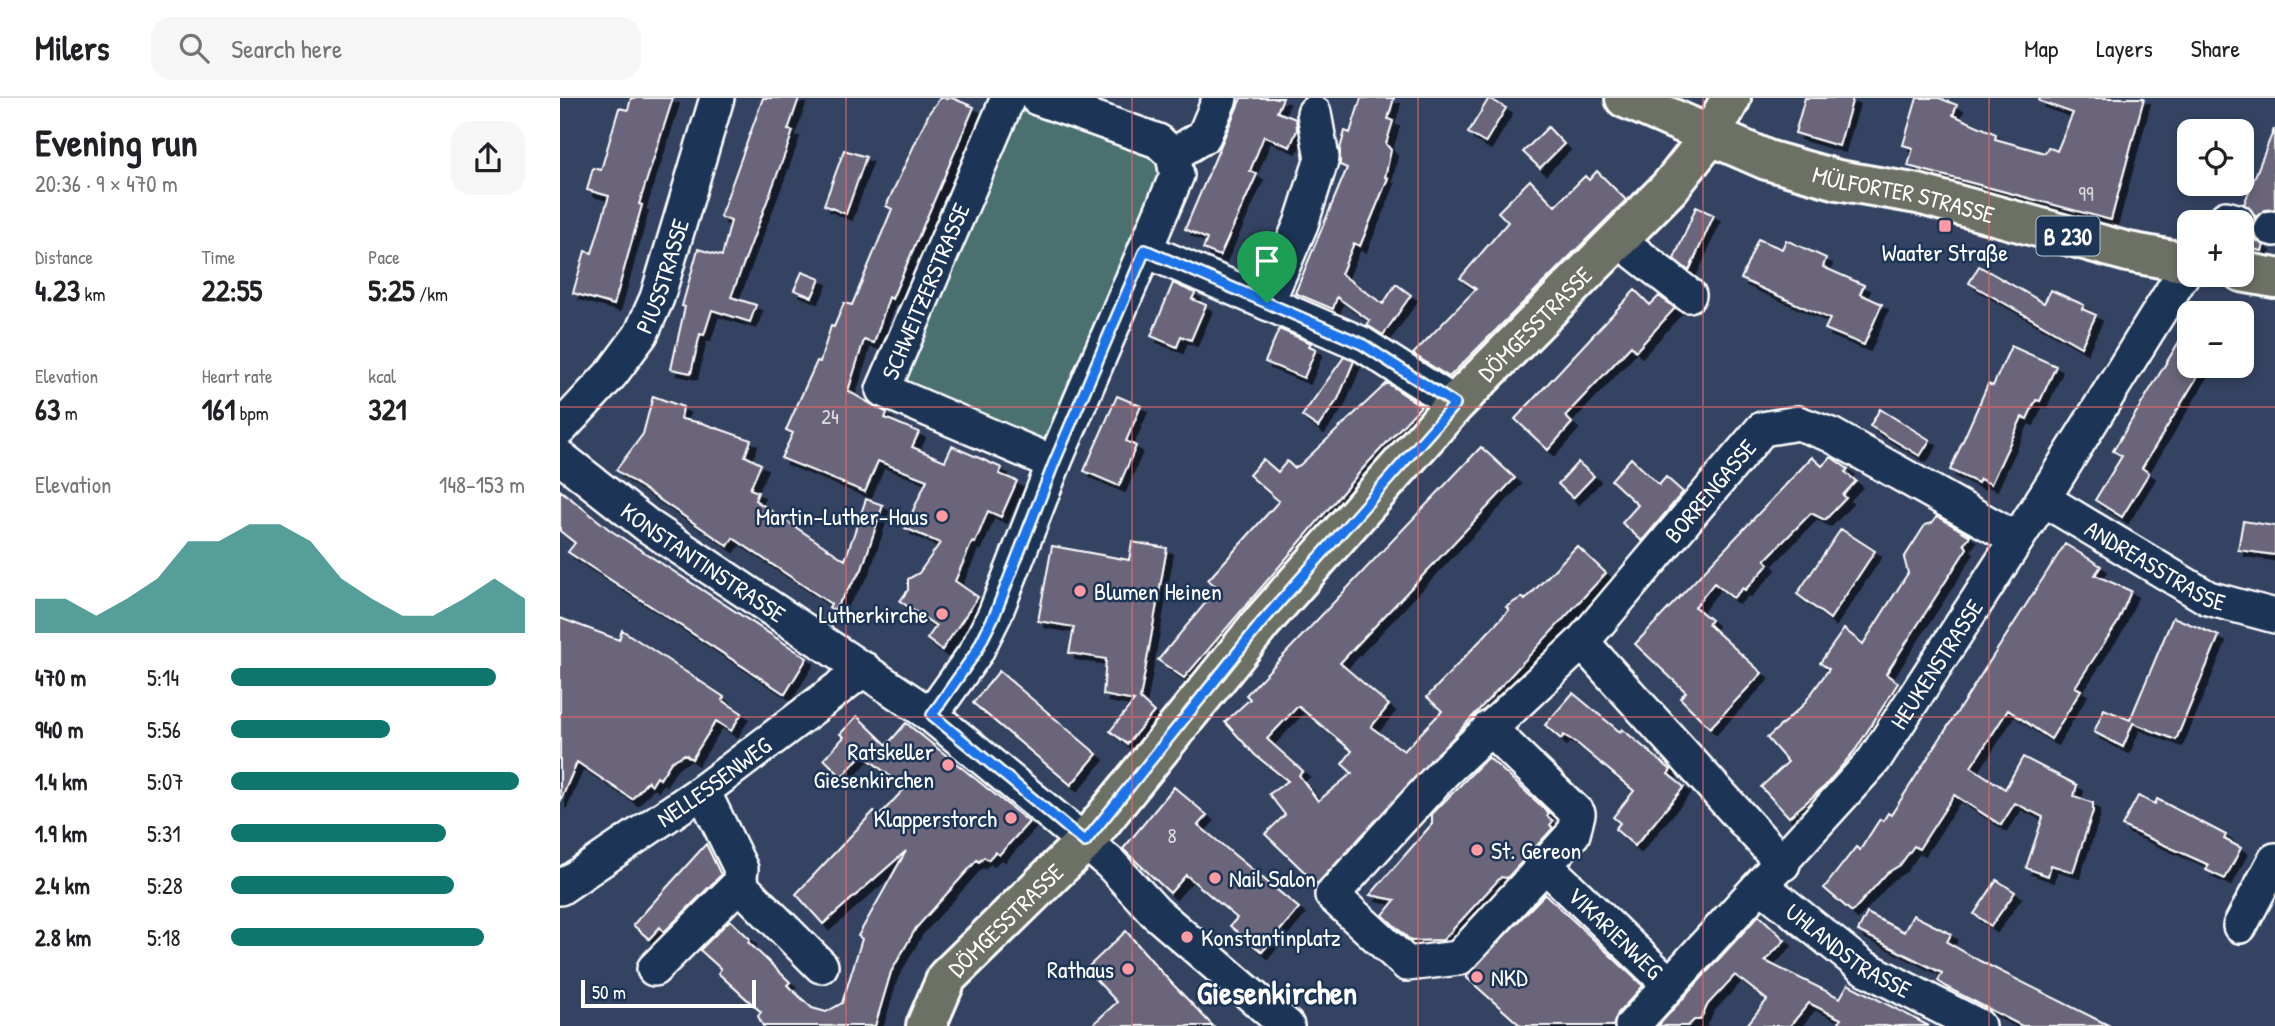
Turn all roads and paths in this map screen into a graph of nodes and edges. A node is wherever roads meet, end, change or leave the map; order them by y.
1 (717, 98) edge
2 (1007, 98) edge
3 (1037, 98) edge
4 (1220, 98) edge
5 (1625, 98) edge
6 (1731, 98) edge
7 (1314, 113) dead end
8 (1711, 135) junction
9 (1172, 155) junction
10 (1620, 241) junction
11 (1145, 250) junction
12 (2177, 261) edge
13 (2254, 274) edge
14 (2275, 278) edge
15 (2177, 282) edge
16 (1689, 295) dead end
17 (1267, 303) junction
18 (1455, 404) junction
19 (560, 429) edge
20 (560, 457) edge
21 (1054, 463) junction
22 (2043, 499) junction
23 (2016, 539) junction
24 (2275, 616) edge
25 (1582, 642) junction
26 (864, 669) junction
27 (932, 715) junction
28 (1489, 728) junction
29 (703, 791) junction
30 (1097, 852) junction
31 (2275, 860) edge
32 (1545, 865) junction
33 (1773, 875) junction
34 (739, 884) junction
35 (560, 888) edge
36 (2240, 926) dead end
37 (821, 966) dead end
38 (654, 969) dead end
39 (1670, 984) junction
40 (926, 1026) edge
41 (1287, 1026) edge
42 (1632, 1026) edge
43 (1978, 1026) edge

1 - 19 street, PIUSSTRASSE
2 - 21 street, SCHWEITZERSTRASSE
3 - 9 street
4 - 9 street
5 - 8 main road, MÜLFORTER STRASSE / B 230
6 - 8 main road
7 - 17 street
8 - 10 main road, DÖMGESSTRASSE
8 - 12 main road, MÜLFORTER STRASSE / B 230
9 - 11 street
10 - 16 street
10 - 18 main road, DÖMGESSTRASSE
11 - 17 street
11 - 21 street
13 - 14 main road
15 - 22 street, HEUKENSTRASSE
17 - 18 street
18 - 30 main road, DÖMGESSTRASSE
20 - 26 street, KONSTANTINSTRASSE
21 - 27 street
22 - 23 street, HEUKENSTRASSE
22 - 24 street, ANDREASSTRASSE
23 - 25 street, BORRENGASSE
23 - 33 street, HEUKENSTRASSE
25 - 28 street, BORRENGASSE
25 - 33 street
26 - 27 street, KONSTANTINSTRASSE
26 - 29 street, NELLESSENWEG
27 - 30 street, KONSTANTINSTRASSE
28 - 32 street
28 - 32 street, BORRENGASSE
29 - 34 street
29 - 35 street, NELLESSENWEG
30 - 40 main road, DÖMGESSTRASSE
30 - 41 street, KONSTANTINSTRASSE
31 - 36 street
32 - 39 street, VIKARIENWEG
33 - 39 street, HEUKENSTRASSE
33 - 43 street, UHLANDSTRASSE
34 - 37 street
34 - 38 street
39 - 42 street, HEUKENSTRASSE

